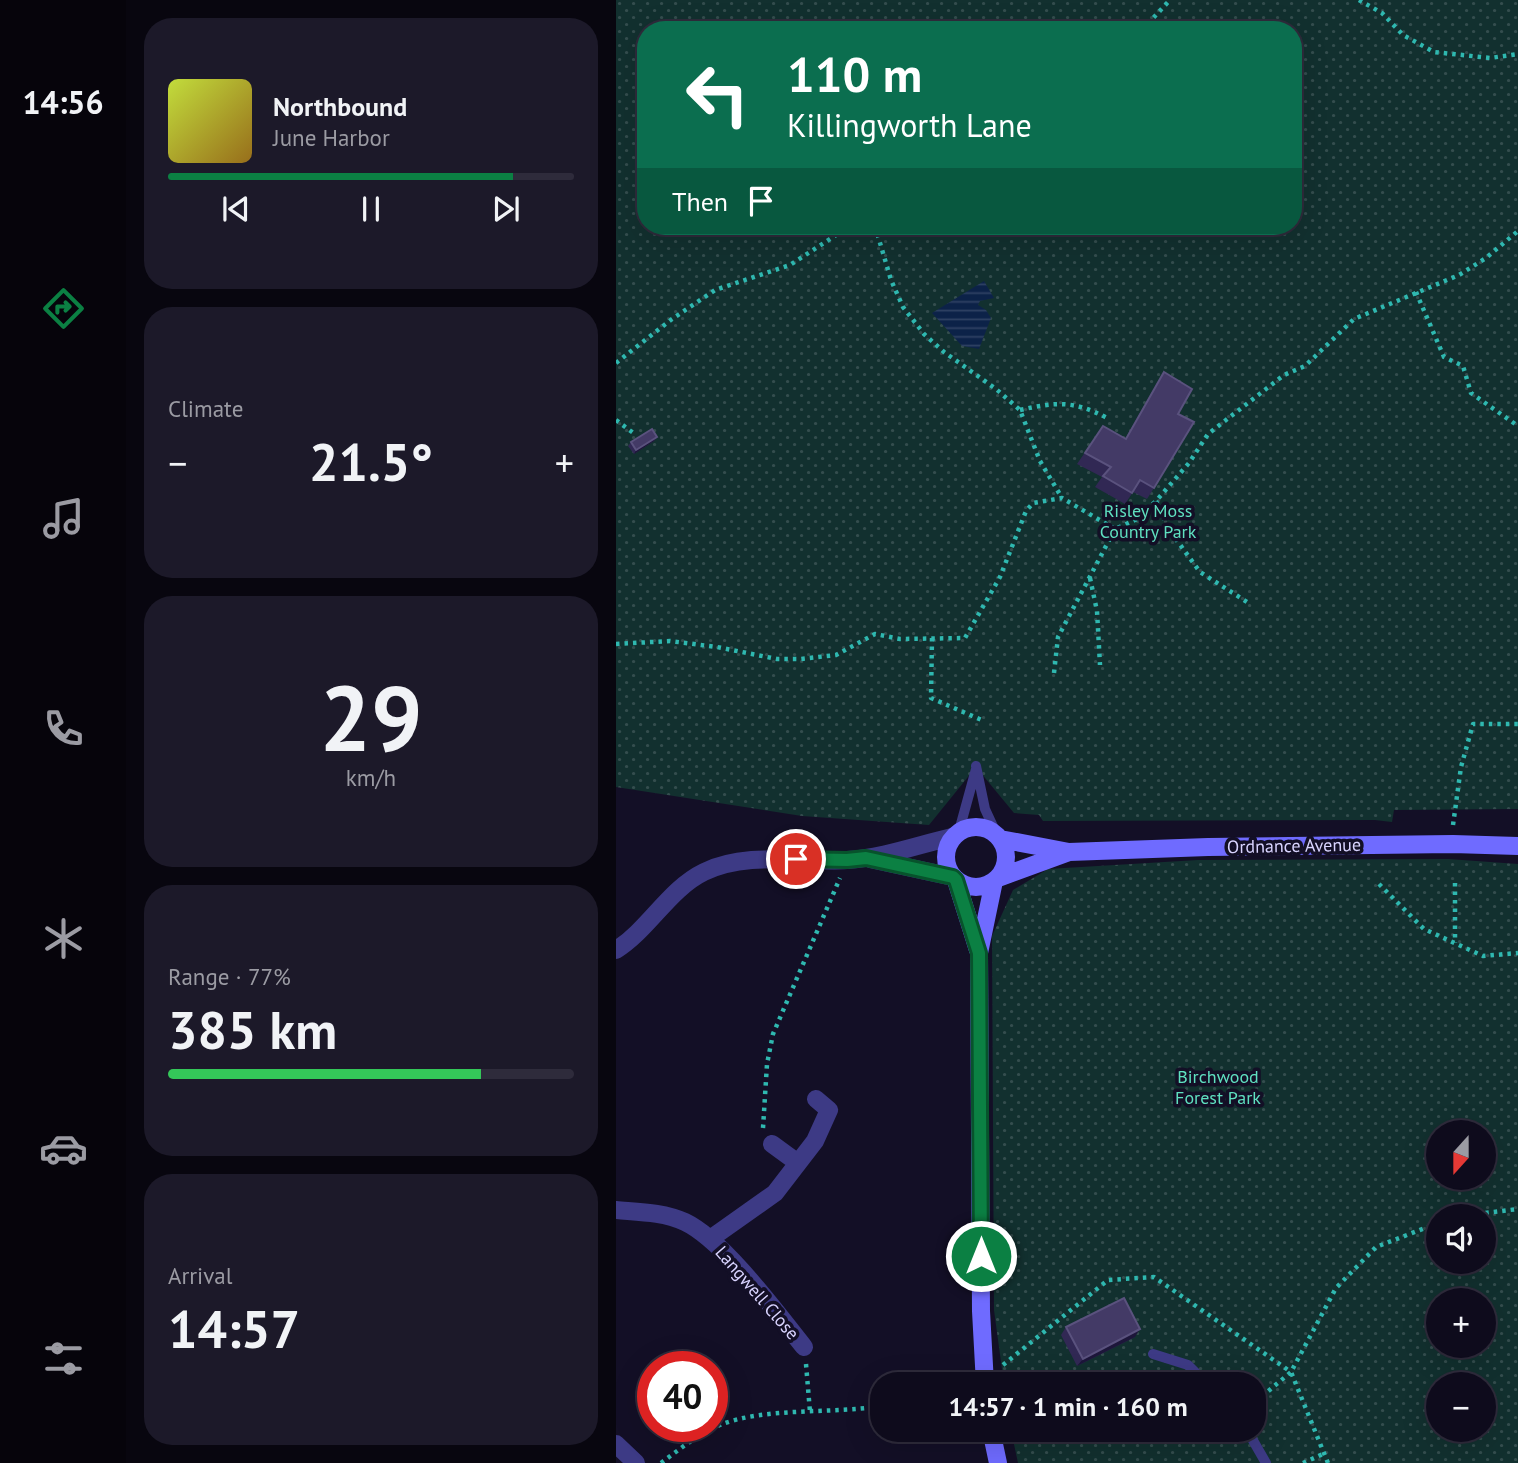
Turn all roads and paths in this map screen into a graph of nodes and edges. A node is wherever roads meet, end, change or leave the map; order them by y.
1 (1170, 0) edge
2 (1359, 0) edge
3 (1150, 21) edge
4 (1518, 54) edge
5 (1518, 231) edge
6 (836, 235) edge
7 (878, 235) edge
8 (1416, 292) junction
9 (616, 363) edge
10 (1020, 410) junction
11 (1107, 418) dead end
12 (616, 420) edge
13 (1518, 426) edge
14 (636, 435) edge
15 (1062, 498) junction
16 (1156, 501) junction
17 (1115, 529) junction
18 (1090, 577) junction
19 (1247, 602) dead end
20 (932, 638) junction
21 (616, 644) edge
22 (1100, 665) dead end
23 (1054, 673) dead end
24 (984, 721) dead end
25 (1518, 724) edge
26 (1453, 825) dead end
27 (956, 834) junction
28 (999, 837) junction
29 (1518, 846) edge
30 (1069, 852) junction
31 (866, 858) junction
32 (847, 860) junction
33 (954, 879) junction
34 (996, 880) junction
35 (1455, 883) dead end
36 (1379, 884) dead end
37 (1455, 943) junction
38 (616, 950) edge
39 (979, 953) junction
40 (1518, 953) edge
41 (816, 1099) dead end
42 (772, 1144) joint
43 (798, 1163) junction
44 (1518, 1209) edge
45 (616, 1210) edge
46 (1496, 1212) edge
47 (1426, 1228) edge
48 (710, 1239) junction
49 (803, 1347) joint
50 (1153, 1354) dead end
51 (1003, 1366) dead end
52 (984, 1372) edge
53 (1195, 1372) edge
54 (1291, 1372) junction
55 (1266, 1393) edge
56 (870, 1408) edge
57 (810, 1412) junction
58 (993, 1442) edge
59 (1254, 1442) edge
60 (616, 1444) edge
61 (1323, 1454) junction
62 (636, 1463) edge
63 (660, 1463) edge
64 (998, 1463) edge
65 (1266, 1463) edge
66 (1303, 1463) edge
67 (1328, 1463) edge

1 - 3 path
2 - 4 path
5 - 8 path
6 - 9 path
7 - 10 path
8 - 13 path
8 - 16 path
10 - 11 path
10 - 15 path
12 - 14 path
15 - 17 path
15 - 20 path
16 - 17 path
16 - 19 path
17 - 18 path
18 - 22 path
18 - 23 path
20 - 21 path
20 - 24 path
25 - 26 path
27 - 28 street
27 - 28 lane
27 - 31 street
27 - 33 street
28 - 30 street, Ordnance Avenue
28 - 34 street
29 - 30 street, Ordnance Avenue
30 - 34 street, Ordnance Avenue
31 - 32 street
31 - 33 street
32 - 38 street
32 - 42 path
33 - 34 street
33 - 39 street
34 - 39 street
35 - 37 path
36 - 37 path
37 - 40 path
39 - 52 street
41 - 43 street, Langwell Close
42 - 43 street
43 - 48 street, Langwell Close
44 - 46 path
45 - 48 street, Langwell Close
47 - 54 path
48 - 49 street, Langwell Close
49 - 57 path
50 - 53 lane
51 - 54 path
54 - 55 path
54 - 61 path
56 - 57 path
57 - 63 path
58 - 64 street
59 - 65 lane
60 - 62 street
61 - 66 path
61 - 67 path

